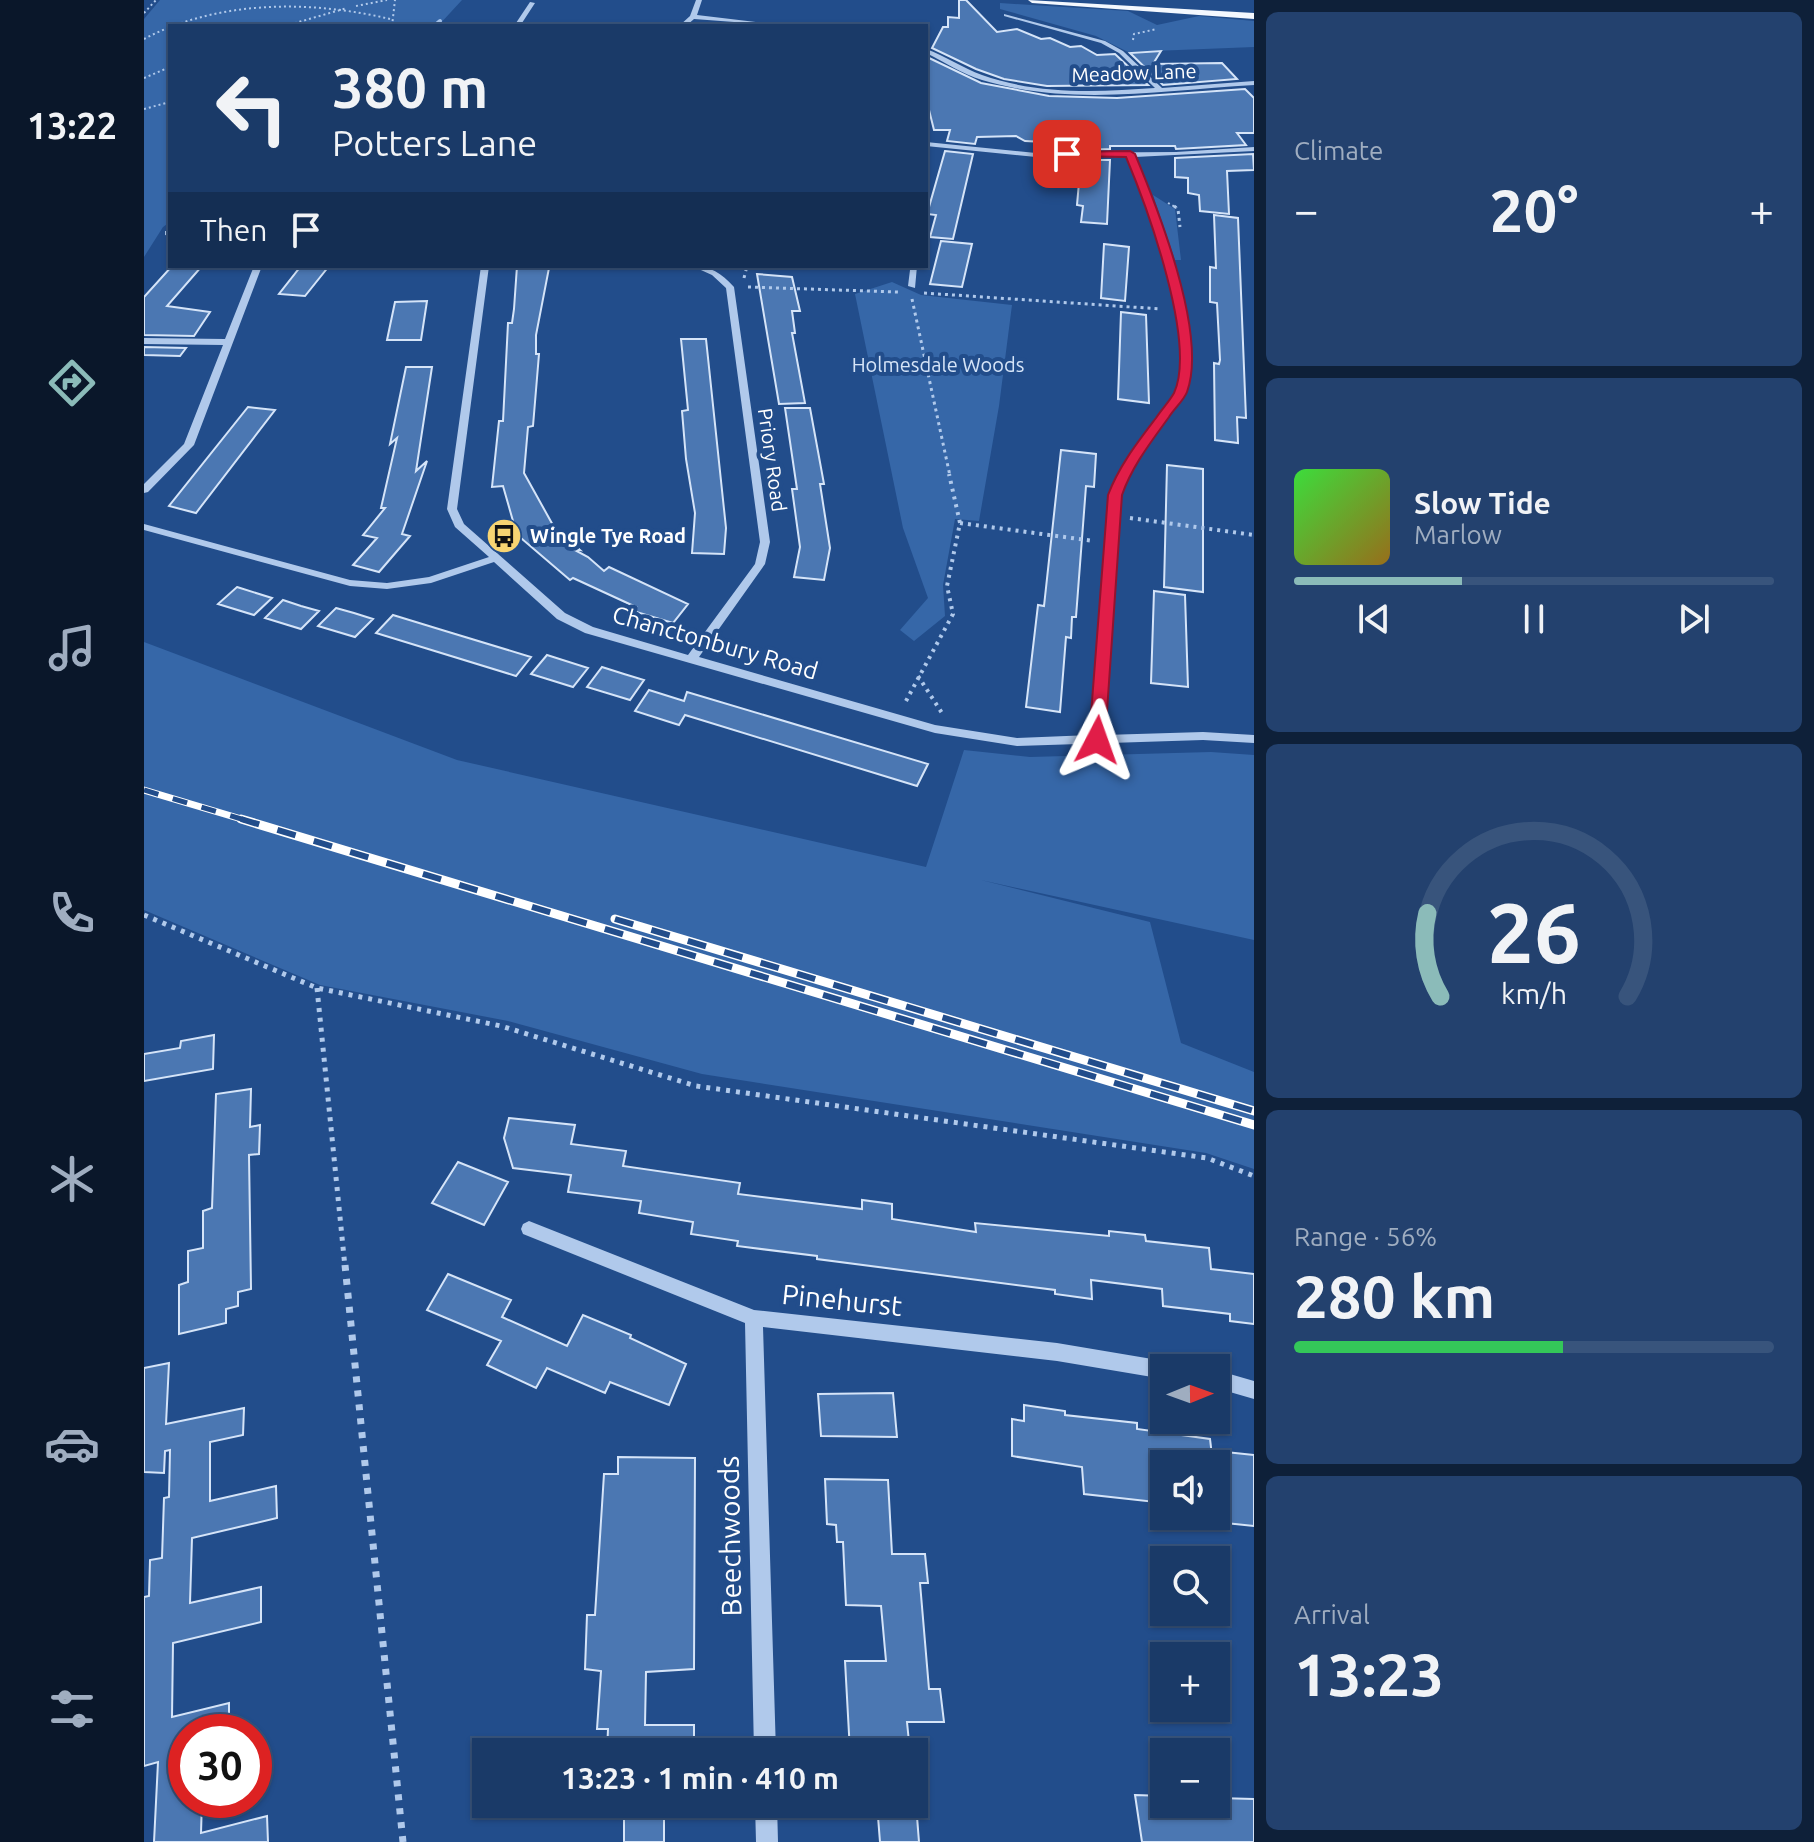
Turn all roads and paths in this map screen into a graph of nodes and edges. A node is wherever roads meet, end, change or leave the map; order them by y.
1 (156, 0) edge
2 (387, 0) edge
3 (395, 0) edge
4 (699, 0) edge
5 (1032, 0) edge
6 (532, 3) dead end
7 (353, 6) junction
8 (144, 13) edge
9 (1254, 16) edge
10 (693, 17) junction
11 (995, 17) dead end
12 (390, 19) junction
13 (171, 24) edge
14 (292, 24) edge
15 (391, 24) edge
16 (518, 24) edge
17 (684, 24) edge
18 (765, 24) edge
19 (168, 26) edge
20 (144, 39) edge
21 (928, 52) edge
22 (168, 68) edge
23 (144, 78) edge
24 (1254, 83) edge
25 (1161, 90) junction
26 (168, 103) edge
27 (144, 109) edge
28 (928, 144) edge
29 (1254, 149) edge
30 (1130, 154) junction
31 (257, 268) edge
32 (485, 268) edge
33 (701, 268) edge
34 (914, 268) edge
35 (730, 287) junction
36 (911, 289) junction
37 (1182, 310) junction
38 (144, 341) edge
39 (228, 342) junction
40 (144, 490) edge
41 (1113, 516) junction
42 (960, 523) junction
43 (144, 527) edge
44 (1254, 535) edge
45 (1110, 543) junction
46 (494, 559) junction
47 (692, 658) junction
48 (918, 676) junction
49 (913, 723) junction
50 (935, 729) junction
51 (1254, 739) edge
52 (1097, 740) junction
53 (144, 915) edge
54 (317, 988) junction
55 (1254, 1176) edge
56 (529, 1229) dead end
57 (754, 1318) junction
58 (1150, 1368) edge
59 (1230, 1383) edge
60 (1254, 1390) edge
61 (765, 1738) edge
62 (766, 1818) edge
63 (403, 1842) edge
64 (767, 1842) edge

1 - 8 path
2 - 7 path
3 - 12 path
4 - 10 street
5 - 9 main road
6 - 16 street
7 - 12 path
7 - 13 path
7 - 14 path
10 - 17 street
10 - 18 street
11 - 25 street
12 - 15 path
19 - 20 path
21 - 25 street, Meadow Lane
22 - 23 path
24 - 25 street, Meadow Lane
26 - 27 path
28 - 30 street
29 - 30 street
30 - 37 street
31 - 39 street
32 - 46 street, Chanctonbury Road
33 - 35 street
34 - 36 street
35 - 36 path
35 - 47 street, Priory Road
36 - 37 path
36 - 42 path
37 - 41 street
38 - 39 street
39 - 40 street
41 - 44 path
41 - 45 street
42 - 45 path
42 - 48 path
43 - 46 street
45 - 52 street
46 - 47 street, Chanctonbury Road
47 - 49 street, Chanctonbury Road
48 - 49 path
48 - 50 path
49 - 50 street, Chanctonbury Road
50 - 52 street, Chanctonbury Road
51 - 52 street, Chanctonbury Road
53 - 54 path
54 - 55 path
54 - 63 path
56 - 57 street, Pinehurst
57 - 58 street, Pinehurst
57 - 61 street, Beechwoods
59 - 60 street
62 - 64 street

